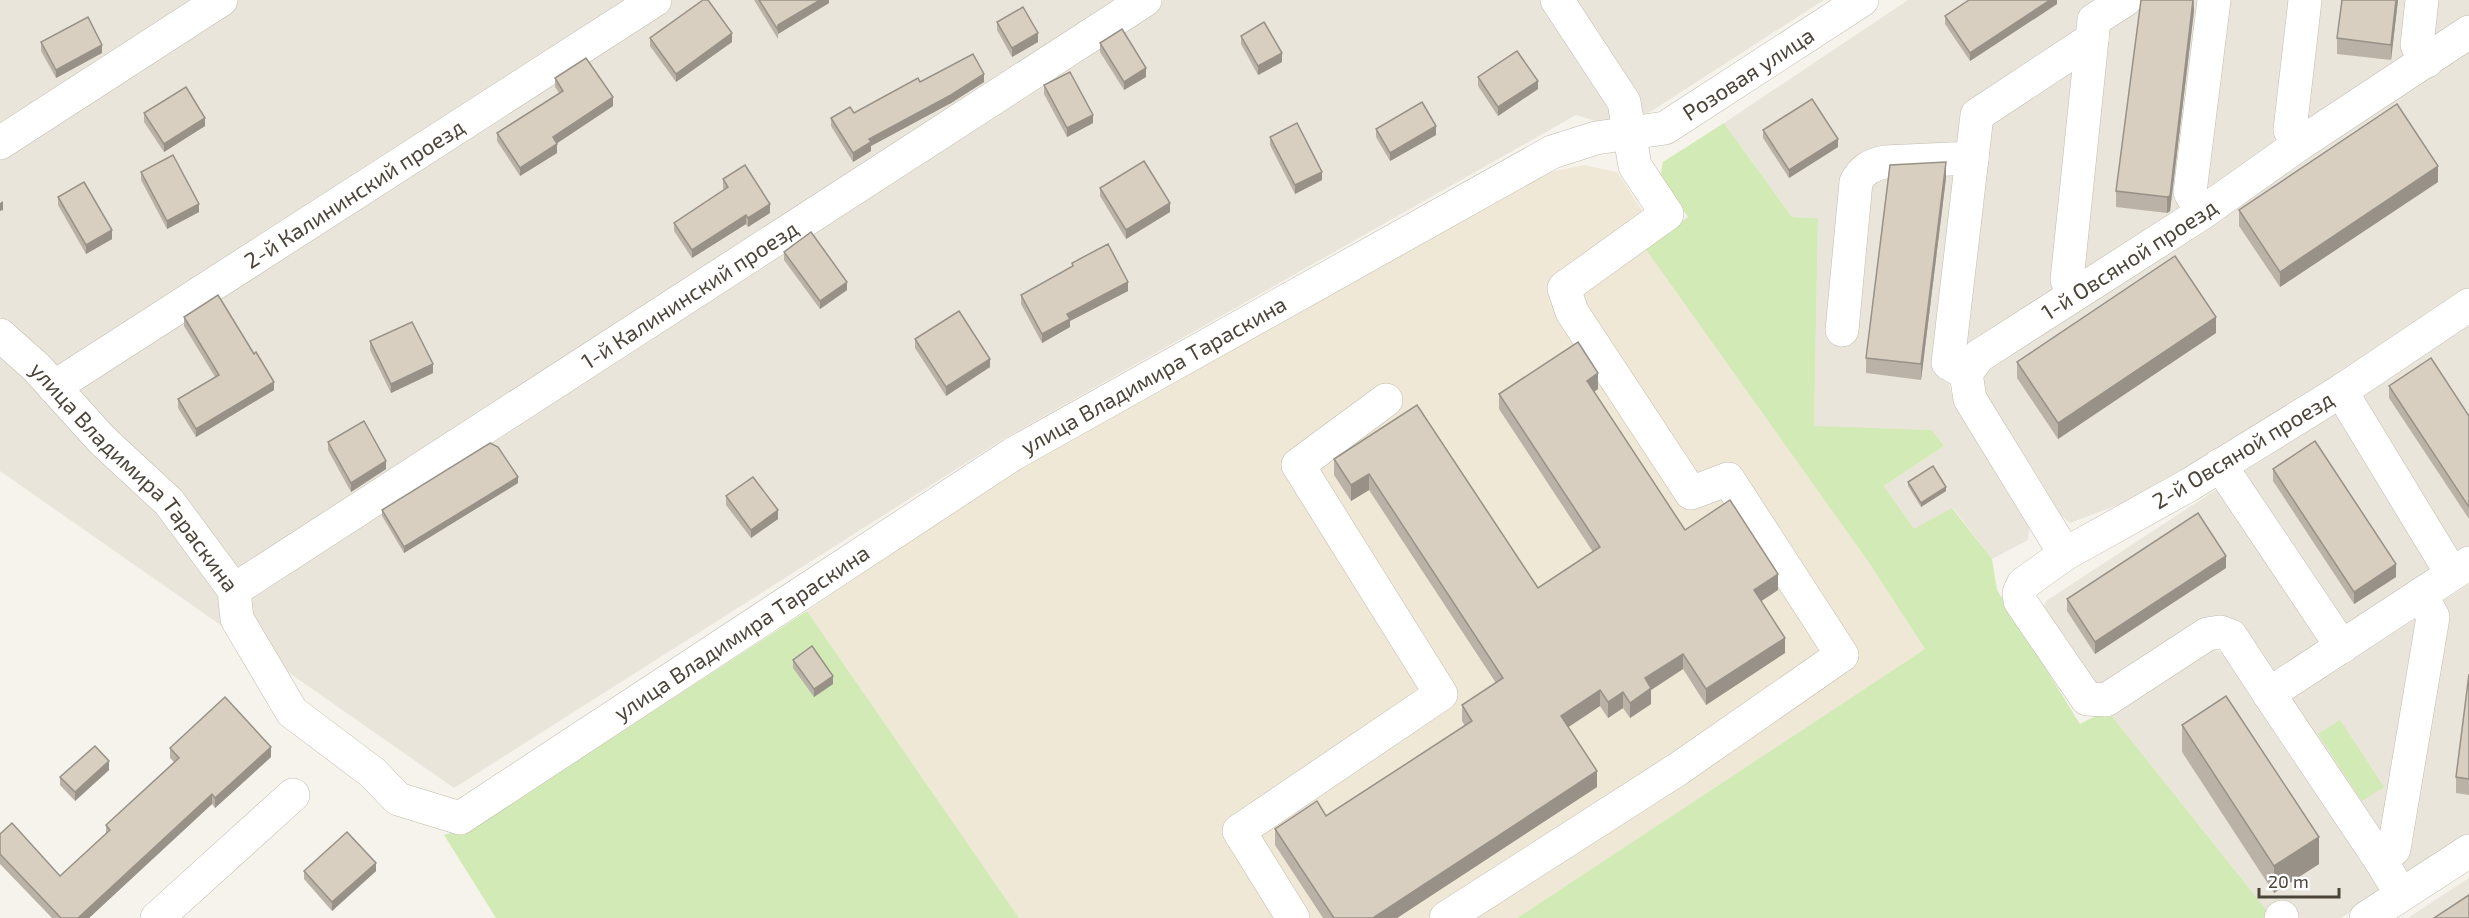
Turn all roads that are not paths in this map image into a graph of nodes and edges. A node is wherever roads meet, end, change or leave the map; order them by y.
1 (220, 0) edge
2 (655, 0) edge
3 (1145, 0) edge
4 (1557, 0) edge
5 (1862, 0) edge
6 (2125, 0) edge
7 (2214, 0) edge
8 (2305, 0) edge
9 (2422, 0) edge
10 (2469, 32) edge
11 (2092, 39) junction
12 (2427, 61) junction
13 (1630, 133) junction
14 (0, 143) edge
15 (2298, 145) junction
16 (1972, 158) junction
17 (2202, 213) junction
18 (2075, 294) junction
19 (2467, 311) edge
20 (1842, 330) dead end
21 (0, 335) edge
22 (1966, 373) junction
23 (54, 387) junction
24 (2341, 391) junction
25 (1386, 400) dead end
26 (2220, 465) junction
27 (2065, 554) junction
28 (2461, 569) edge
29 (234, 590) junction
30 (2421, 596) junction
31 (2342, 647) junction
32 (2269, 694) junction
33 (293, 795) dead end
34 (2469, 850) edge
35 (2380, 861) junction
36 (2401, 894) junction
37 (157, 918) edge
38 (1293, 918) edge
39 (1446, 918) edge
40 (2366, 918) edge

1 - 14 street
2 - 23 street, 2-й Калининский проезд
3 - 29 street, 1-й Калининский проезд
4 - 13 street
5 - 13 street, Розовая улица
6 - 11 street
7 - 17 street
8 - 15 street
9 - 12 street
10 - 12 street, 1-й Овсяной проезд
11 - 16 street
11 - 18 street
12 - 15 street, 1-й Овсяной проезд
13 - 29 street, улица Владимира Тараскина
13 - 39 street
15 - 17 street, 1-й Овсяной проезд
16 - 20 street
16 - 22 street
17 - 18 street, 1-й Овсяной проезд
18 - 22 street, 1-й Овсяной проезд
19 - 24 street, 2-й Овсяной проезд
21 - 23 street, улица Владимира Тараскина
22 - 27 street
23 - 29 street, улица Владимира Тараскина
24 - 26 street, 2-й Овсяной проезд
24 - 28 street
25 - 38 street
26 - 27 street, 2-й Овсяной проезд
26 - 31 street
27 - 32 street, 2-й Овсяной проезд
28 - 30 street
30 - 31 street
30 - 35 street
31 - 32 street
32 - 35 street
33 - 37 street
34 - 36 street
35 - 36 street
36 - 40 street

